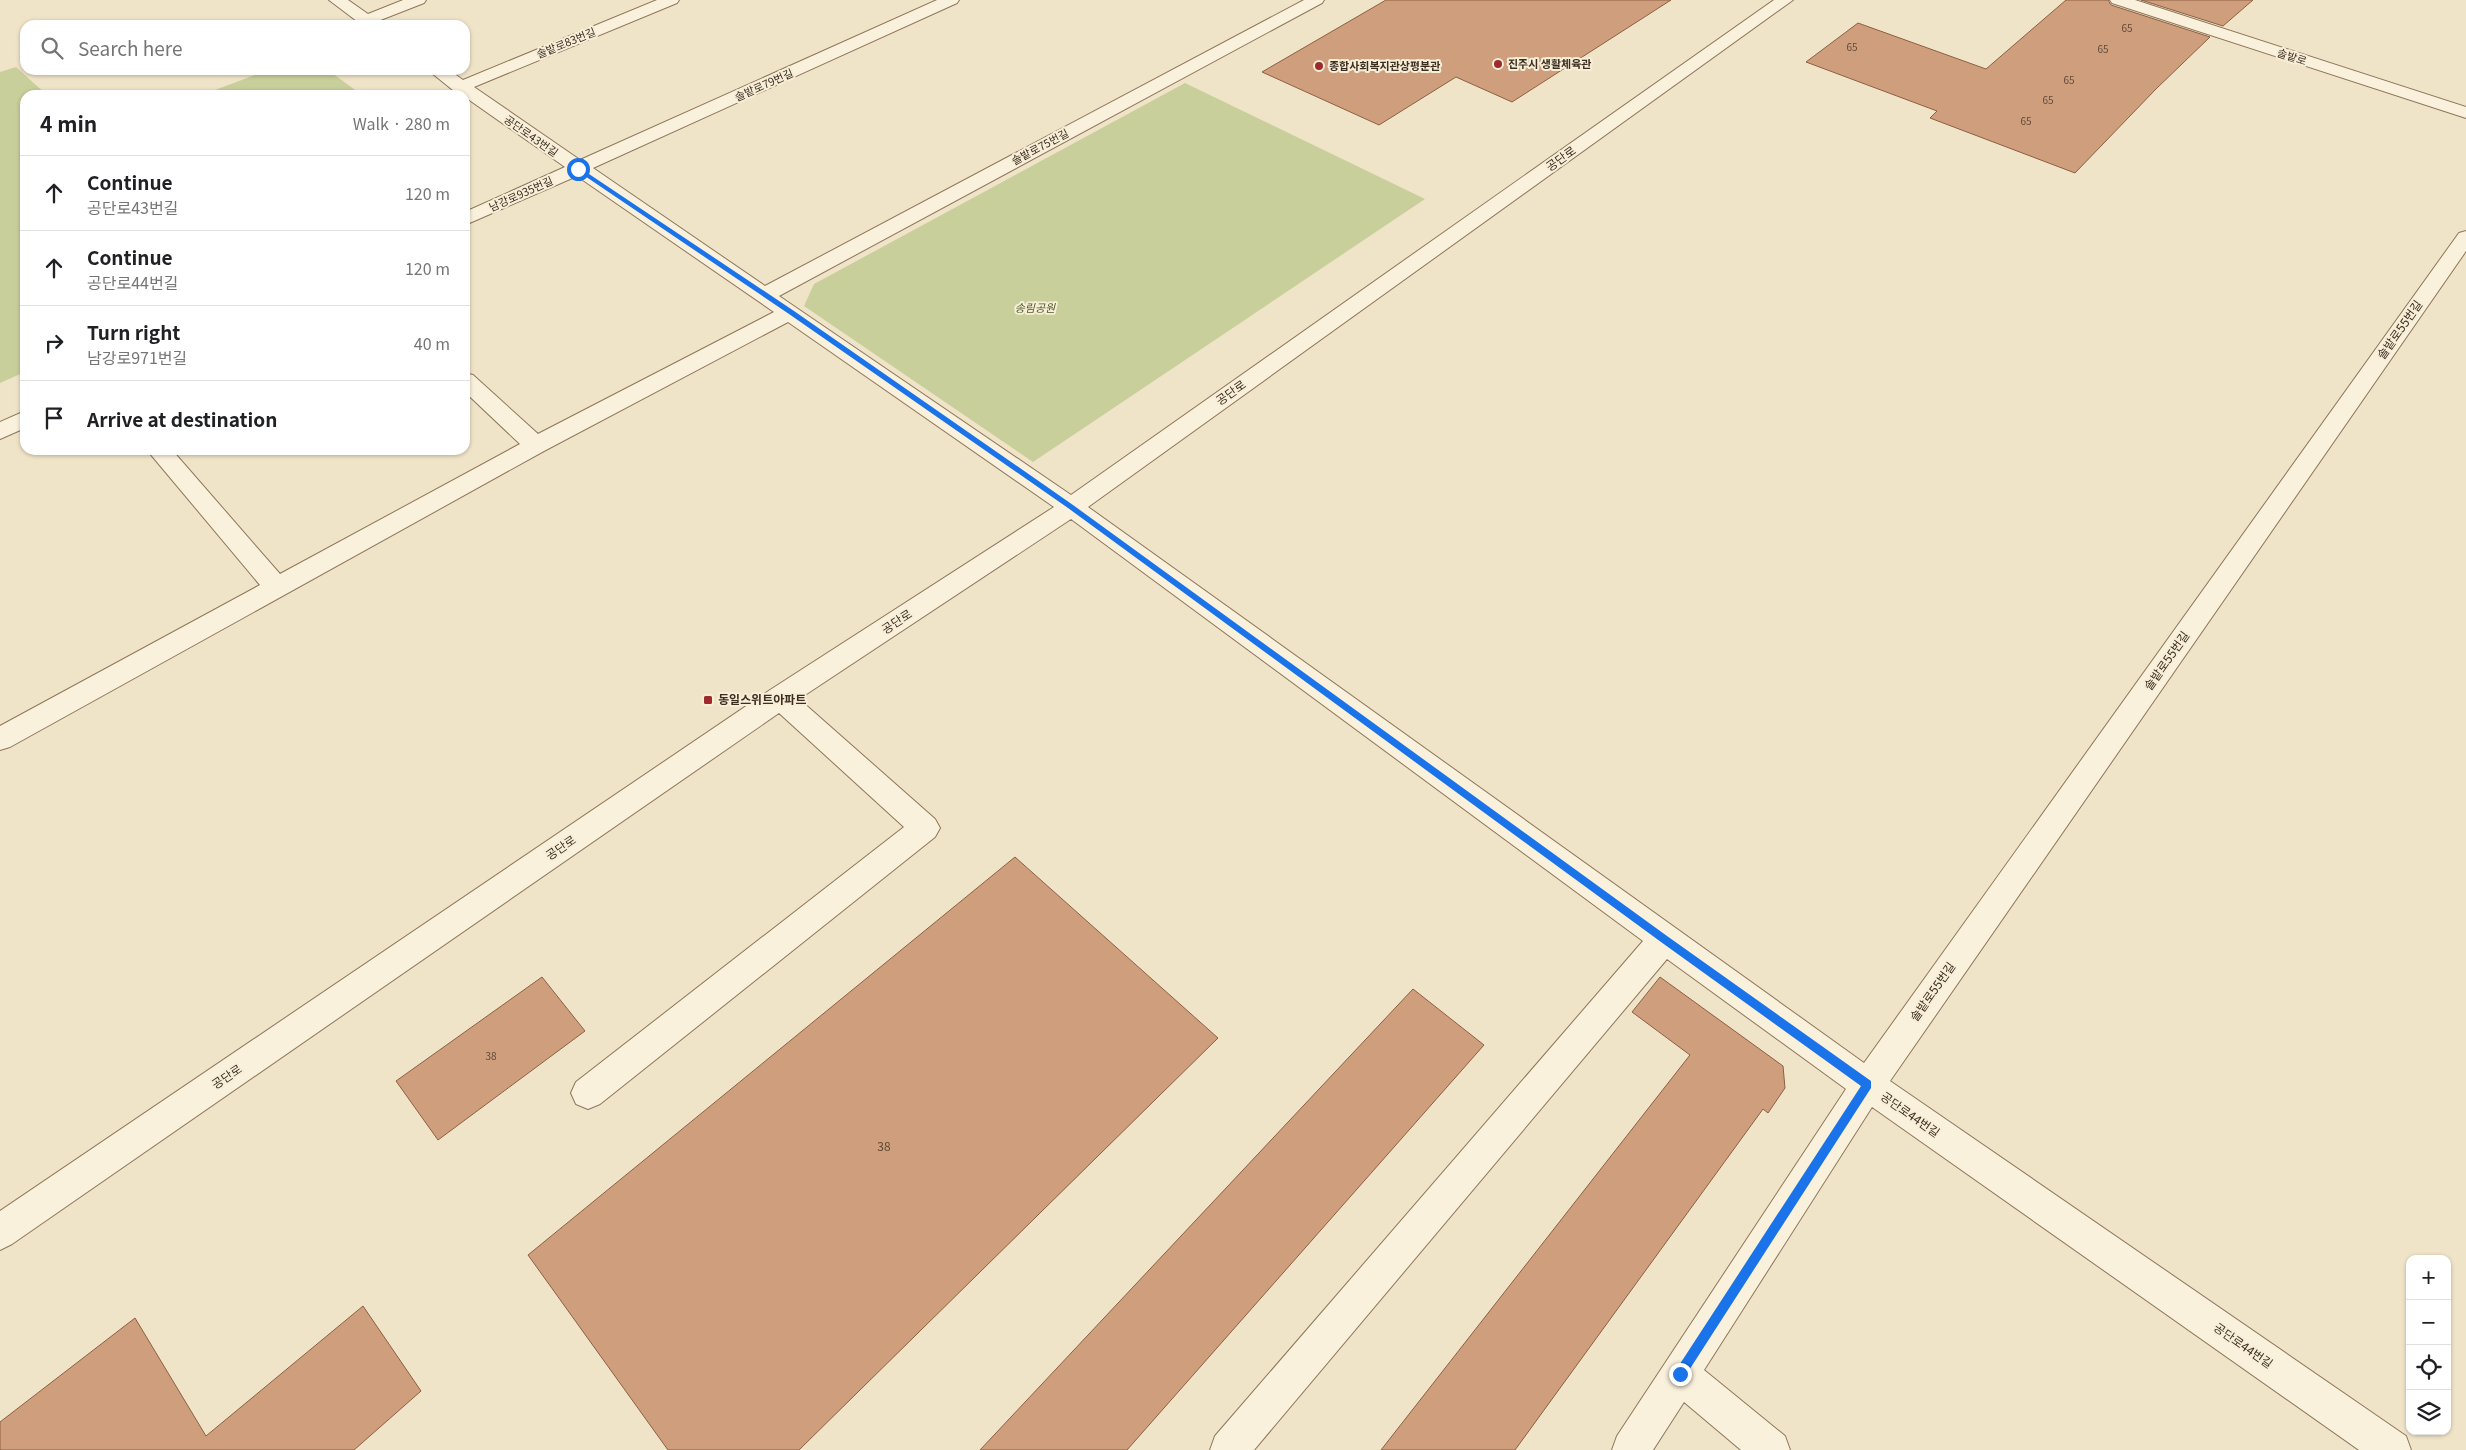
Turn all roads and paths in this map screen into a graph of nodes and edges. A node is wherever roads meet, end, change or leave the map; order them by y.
1 (338, 0) edge
2 (418, 0) edge
3 (671, 0) edge
4 (951, 0) edge
5 (1316, 0) edge
6 (1786, 0) edge
7 (2118, 0) edge
8 (367, 20) edge
9 (374, 20) edge
10 (444, 75) edge
11 (460, 86) junction
12 (466, 90) edge
13 (470, 93) edge
14 (2466, 113) edge
15 (578, 169) junction
16 (470, 217) edge
17 (2466, 237) edge
18 (764, 295) junction
19 (791, 312) junction
20 (470, 385) edge
21 (20, 421) edge
22 (0, 431) edge
23 (536, 445) junction
24 (163, 455) edge
25 (1071, 507) junction
26 (277, 587) junction
27 (780, 698) junction
28 (0, 740) edge
29 (1664, 939) junction
30 (1868, 1085) junction
31 (588, 1093) dead end
32 (0, 1232) edge
33 (1680, 1374) junction
34 (1229, 1450) edge
35 (1631, 1450) edge
36 (1771, 1450) edge
37 (2392, 1450) edge

1 - 8 street
2 - 9 street
3 - 11 street, 솔밭로83번길
4 - 15 street, 솔밭로79번길
5 - 18 street, 솔밭로75번길
6 - 25 street, 공단로
7 - 14 street, 솔밭로
10 - 11 street, 공단로43번길
11 - 12 street, 공단로43번길
13 - 15 street, 공단로43번길
15 - 16 street, 남강로935번길
15 - 18 street, 공단로43번길
17 - 30 street, 솔밭로55번길
18 - 19 street, 공단로43번길
19 - 23 street
19 - 25 street, 공단로43번길
20 - 23 street
21 - 22 street
23 - 26 street
24 - 26 street
25 - 27 street, 공단로
25 - 29 street, 공단로44번길
26 - 28 street
27 - 31 street
27 - 32 street, 공단로
29 - 30 street, 공단로44번길
29 - 34 street
30 - 33 street, 솔밭로55번길
30 - 37 street, 공단로44번길
33 - 35 street, 솔밭로55번길
33 - 36 street

